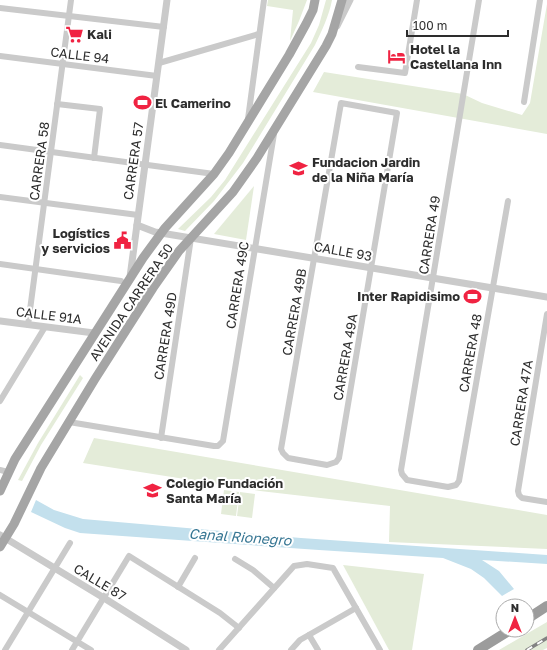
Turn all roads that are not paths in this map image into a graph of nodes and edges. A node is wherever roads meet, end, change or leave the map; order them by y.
1 (71, 0) edge
2 (167, 0) edge
3 (264, 0) edge
4 (315, 0) edge
5 (342, 0) edge
6 (350, 0) edge
7 (418, 0) edge
8 (479, 0) edge
9 (540, 0) edge
10 (0, 8) edge
11 (69, 16) junction
12 (164, 27) junction
13 (259, 34) junction
14 (332, 34) junction
15 (0, 56) edge
16 (159, 63) junction
17 (63, 64) junction
18 (358, 67) dead end
19 (157, 76) junction
20 (524, 102) dead end
21 (57, 104) junction
22 (397, 113) joint
23 (247, 124) junction
24 (275, 128) junction
25 (0, 145) edge
26 (51, 151) junction
27 (94, 158) junction
28 (145, 165) junction
29 (214, 174) junction
30 (0, 197) edge
31 (508, 201) dead end
32 (44, 202) junction
33 (138, 214) junction
34 (137, 224) junction
35 (161, 233) junction
36 (191, 238) junction
37 (254, 248) junction
38 (315, 258) junction
39 (0, 264) edge
40 (35, 268) junction
41 (372, 268) junction
42 (130, 277) junction
43 (433, 278) junction
44 (121, 281) dead end
45 (492, 288) junction
46 (547, 297) edge
47 (547, 314) edge
48 (0, 321) edge
49 (28, 325) junction
50 (45, 327) junction
51 (94, 333) junction
52 (0, 401) edge
53 (69, 422) junction
54 (161, 438) junction
55 (336, 462) joint
56 (4, 471) edge
57 (456, 485) joint
58 (0, 491) edge
59 (547, 502) edge
60 (3, 537) edge
61 (70, 543) dead end
62 (0, 547) edge
63 (195, 558) dead end
64 (235, 559) dead end
65 (55, 568) junction
66 (178, 587) junction
67 (274, 588) junction
68 (0, 595) edge
69 (104, 598) junction
70 (547, 606) edge
71 (356, 608) junction
72 (28, 611) junction
73 (535, 613) edge
74 (238, 628) junction
75 (309, 635) junction
76 (497, 638) edge
77 (77, 641) junction
78 (5, 650) edge
79 (72, 650) edge
80 (91, 650) edge
81 (186, 650) edge
82 (219, 650) edge
83 (291, 650) edge
84 (318, 650) edge
85 (380, 650) edge
86 (478, 650) edge

1 - 11 street, CARRERA 58
2 - 12 street, CARRERA 57
3 - 13 street
4 - 23 main road, AVENIDA CARRERA 50
5 - 14 main road
6 - 14 street, AVENIDA CARRERA 50
7 - 18 street
8 - 43 street, CARRERA 49
9 - 20 street
10 - 11 street
11 - 12 street
11 - 17 street, CARRERA 58
12 - 16 street, CARRERA 57
13 - 16 street
13 - 23 street
14 - 24 main road, AVENIDA CARRERA 50
15 - 17 street, CALLE 94
16 - 19 street, CARRERA 57
17 - 19 street, CALLE 94
17 - 21 street, CARRERA 58
19 - 28 street, CARRERA 57
21 - 26 street, CARRERA 58
21 - 27 street
22 - 38 street, CARRERA 49B
22 - 41 street, CARRERA 49A
23 - 29 main road, AVENIDA CARRERA 50
24 - 36 main road, AVENIDA CARRERA 50
24 - 37 street, CARRERA 49C
25 - 26 street
26 - 27 street
26 - 32 street, CARRERA 58
27 - 28 street
28 - 29 street
28 - 33 street, CARRERA 57
29 - 35 main road, AVENIDA CARRERA 50
30 - 32 street
31 - 45 street, CARRERA 48
32 - 33 street
32 - 40 street, CARRERA 58
33 - 34 street, CARRERA 57
34 - 35 street, CALLE 93
34 - 42 street, CARRERA 57
35 - 36 street, CALLE 93
35 - 42 main road, AVENIDA CARRERA 50
36 - 37 street, CALLE 93
36 - 53 main road, AVENIDA CARRERA 50
36 - 54 street, CARRERA 49D
37 - 38 street, CALLE 93
37 - 54 street, CARRERA 49C
38 - 41 street, CALLE 93
38 - 55 street, CARRERA 49B
39 - 40 street
40 - 44 street
40 - 49 street, CARRERA 58
41 - 43 street, CALLE 93
41 - 55 street, CARRERA 49A
42 - 51 main road, AVENIDA CARRERA 50
43 - 45 street, CALLE 93
43 - 57 street, CARRERA 49
45 - 46 street, CALLE 93
45 - 57 street, CARRERA 48
47 - 59 street, CARRERA 47A
48 - 49 street, CALLE 91A
49 - 50 street, CALLE 91A
50 - 51 street, CALLE 91A
50 - 52 street
51 - 56 main road, AVENIDA CARRERA 50
53 - 54 street
53 - 60 main road, AVENIDA CARRERA 50
56 - 58 main road, AVENIDA CARRERA 50
60 - 62 main road, AVENIDA CARRERA 50
60 - 65 street, CALLE 87
61 - 65 street
63 - 66 street
64 - 67 street
65 - 69 street, CALLE 87
65 - 72 street
66 - 69 street
66 - 74 street
67 - 71 street
67 - 74 street
68 - 72 street
69 - 77 street
69 - 81 street, CALLE 87
70 - 73 highway
71 - 75 street
71 - 85 street
72 - 77 street
72 - 78 street
74 - 82 street
75 - 83 street
75 - 84 street
76 - 86 highway
77 - 79 street
77 - 80 street

